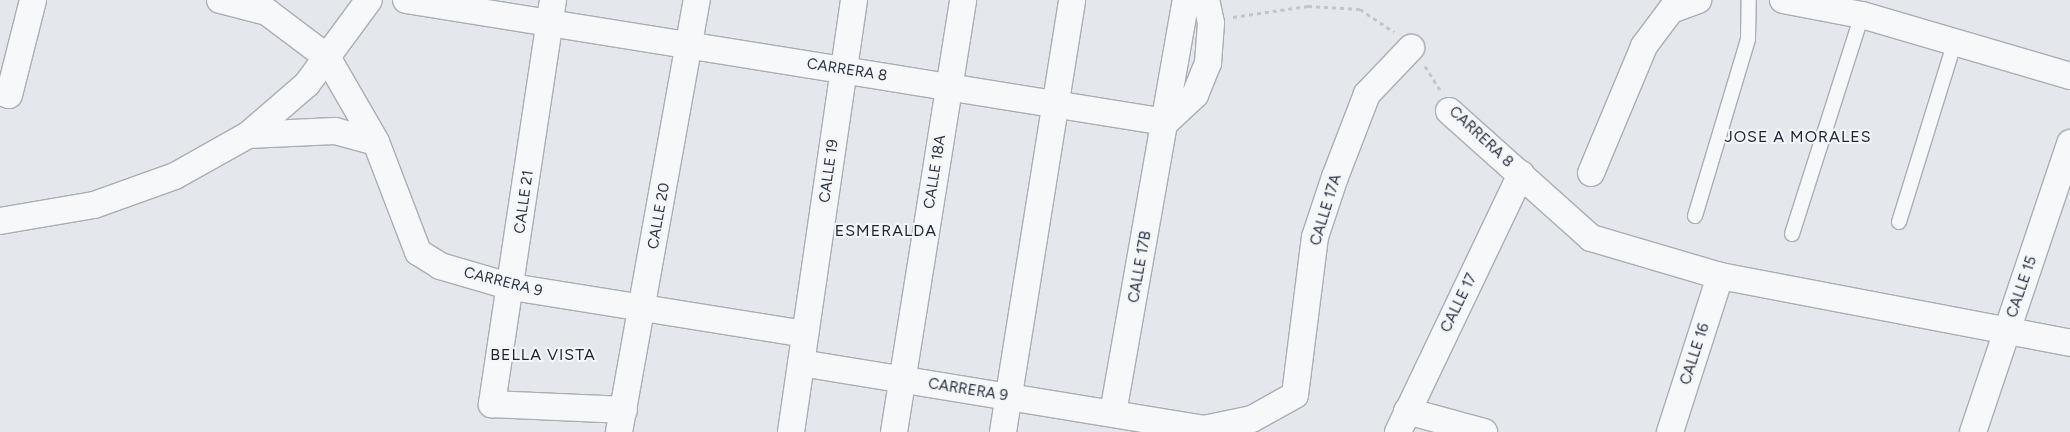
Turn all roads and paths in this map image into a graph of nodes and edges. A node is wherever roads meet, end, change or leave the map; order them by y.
1 (33, 0) edge
2 (220, 0) edge
3 (369, 0) edge
4 (406, 0) edge
5 (697, 0) edge
6 (854, 0) edge
7 (962, 0) edge
8 (1072, 0) edge
9 (1186, 0) edge
10 (1698, 0) edge
11 (1749, 0) edge
12 (1783, 0) edge
13 (268, 6) edge
14 (551, 11) edge
15 (1208, 11) edge
16 (1862, 15) junction
17 (1955, 41) junction
18 (691, 46) junction
19 (1411, 48) junction
20 (327, 57) junction
21 (844, 70) junction
22 (2070, 76) edge
23 (949, 87) junction
24 (4, 94) edge
25 (1056, 104) junction
26 (1449, 111) joint
27 (1166, 122) junction
28 (248, 135) junction
29 (376, 142) junction
30 (2070, 143) edge
31 (1591, 173) dead end
32 (1521, 174) junction
33 (1695, 216) dead end
34 (0, 221) edge
35 (1900, 222) dead end
36 (1792, 234) dead end
37 (1720, 276) junction
38 (512, 287) junction
39 (642, 309) junction
40 (2007, 331) junction
41 (805, 334) junction
42 (2070, 343) edge
43 (801, 363) junction
44 (902, 379) junction
45 (1295, 394) joint
46 (1008, 396) junction
47 (622, 421) edge
48 (1127, 421) edge
49 (1403, 422) edge
50 (791, 432) edge
51 (894, 432) edge
52 (1003, 432) edge
53 (1484, 432) edge
54 (1670, 432) edge
55 (1973, 432) edge

1 - 24 street
2 - 13 street
3 - 20 street
4 - 14 street, CARRERA 8
5 - 18 street, CALLE 20
6 - 21 street, CALLE 19
7 - 23 street, CALLE 18A
8 - 25 street
9 - 27 street
10 - 31 street
11 - 33 lane
12 - 16 street
13 - 20 street
14 - 18 street, CARRERA 8
14 - 38 street, CALLE 21
15 - 19 path, CARRERA 8
15 - 27 street
16 - 17 street
16 - 36 lane
17 - 22 street
17 - 35 lane
18 - 21 street, CARRERA 8
18 - 39 street, CALLE 20
19 - 26 path, CARRERA 8
19 - 45 street, CALLE 17A
20 - 28 street
20 - 29 street, CARRERA 9
21 - 23 street, CARRERA 8
21 - 41 street, CALLE 19
23 - 25 street, CARRERA 8
23 - 44 street, CALLE 18A
25 - 27 street, CARRERA 8
25 - 46 street
26 - 32 street, CARRERA 8
27 - 48 street, CALLE 17B
28 - 29 street
28 - 34 street
29 - 38 street, CARRERA 9
30 - 40 street, CALLE 15
32 - 37 street, CARRERA 8
32 - 49 street, CALLE 17
37 - 40 street, CARRERA 8
37 - 54 street, CALLE 16
38 - 39 street, CARRERA 9
38 - 47 street, CALLE 21
39 - 41 street, CARRERA 9
39 - 47 street, CALLE 20
40 - 42 street, CARRERA 8
40 - 55 street, CALLE 15
41 - 43 street, CALLE 19
43 - 44 street, CARRERA 9
43 - 50 street, CALLE 19
44 - 46 street, CARRERA 9
44 - 51 street, CALLE 18A
45 - 48 street, CARRERA 9
46 - 48 street, CARRERA 9
46 - 52 street
49 - 53 street

